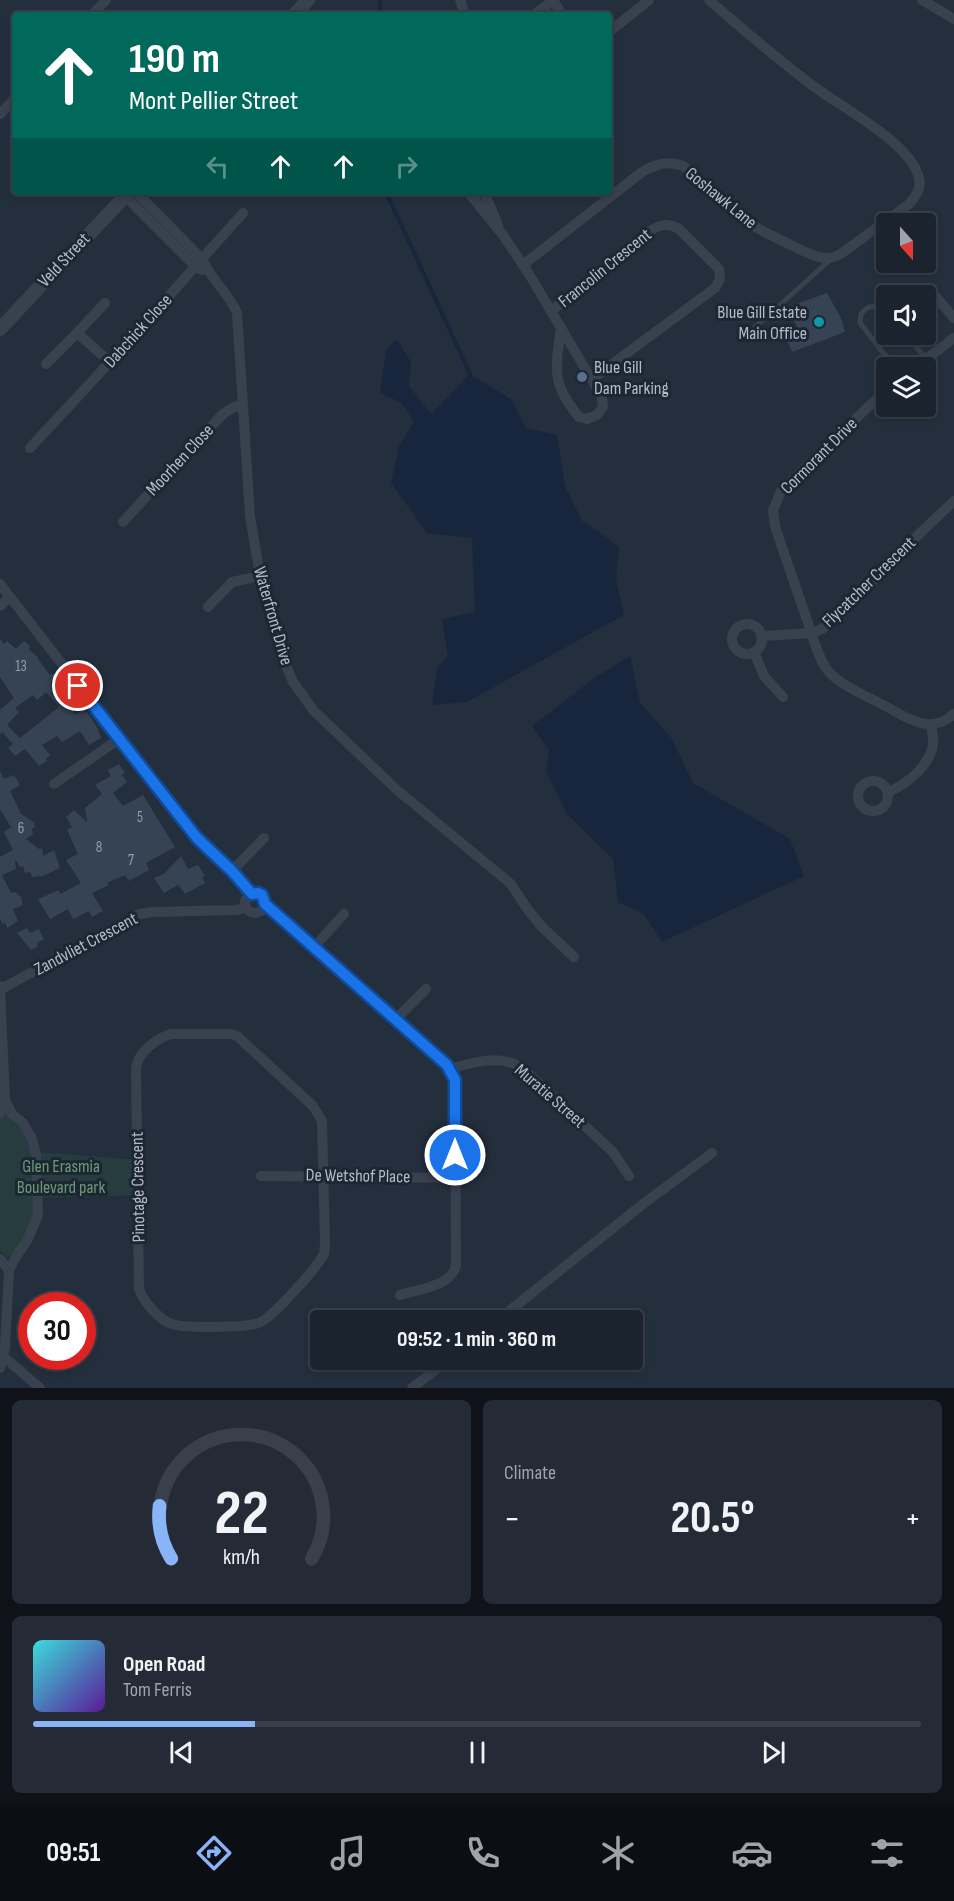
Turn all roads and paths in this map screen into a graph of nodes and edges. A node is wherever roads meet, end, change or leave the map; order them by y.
1 (106, 0) edge
2 (308, 0) edge
3 (649, 0) edge
4 (709, 0) edge
5 (922, 0) edge
6 (553, 1) edge
7 (95, 12) edge
8 (297, 12) edge
9 (537, 12) edge
10 (954, 19) edge
11 (612, 30) edge
12 (12, 101) edge
13 (0, 114) edge
14 (128, 195) edge
15 (132, 195) edge
16 (470, 195) edge
17 (485, 195) edge
18 (243, 213) dead end
19 (503, 235) junction
20 (833, 258) junction
21 (200, 263) junction
22 (523, 265) junction
23 (936, 297) edge
24 (105, 303) dead end
25 (876, 307) edge
26 (551, 311) junction
27 (954, 318) edge
28 (561, 327) junction
29 (0, 329) edge
30 (752, 330) dead end
31 (77, 333) junction
32 (954, 338) edge
33 (876, 344) edge
34 (877, 345) edge
35 (915, 345) edge
36 (887, 357) edge
37 (925, 357) edge
38 (927, 357) edge
39 (110, 363) junction
40 (46, 364) dead end
41 (592, 379) junction
42 (876, 400) edge
43 (243, 405) junction
44 (30, 448) dead end
45 (954, 501) edge
46 (123, 522) dead end
47 (260, 576) junction
48 (0, 584) edge
49 (9, 597) junction
50 (0, 606) edge
51 (208, 607) dead end
52 (812, 633) junction
53 (762, 636) junction
54 (754, 652) junction
55 (783, 697) dead end
56 (954, 714) edge
57 (931, 725) junction
58 (119, 739) junction
59 (54, 784) dead end
60 (888, 792) dead end
61 (264, 838) dead end
62 (232, 871) junction
63 (252, 894) junction
64 (265, 904) junction
65 (246, 908) junction
66 (344, 914) dead end
67 (314, 947) junction
68 (574, 957) dead end
69 (1, 987) edge
70 (426, 989) dead end
71 (396, 1019) junction
72 (450, 1069) junction
73 (5, 1100) junction
74 (0, 1113) edge
75 (712, 1153) dead end
76 (261, 1176) dead end
77 (325, 1176) junction
78 (629, 1176) dead end
79 (454, 1178) junction
80 (0, 1259) edge
81 (9, 1270) junction
82 (399, 1295) dead end
83 (510, 1310) edge
84 (2, 1362) edge
85 (434, 1370) edge
86 (39, 1388) edge
87 (412, 1388) edge

1 - 7 street
2 - 8 street
3 - 11 street
4 - 20 street
5 - 10 street
6 - 9 street
12 - 13 street
14 - 29 street, Veld Street
15 - 21 street, Waterfront Drive
16 - 19 street
17 - 19 street
18 - 21 street, Dabchick Close
19 - 22 street
20 - 22 street, Goshawk Lane
20 - 30 lane
21 - 39 street, Dabchick Close
21 - 43 street, Waterfront Drive
22 - 26 street
23 - 27 street
24 - 31 street
25 - 33 lane
26 - 28 street
26 - 41 street, Francolin Crescent
28 - 41 street
28 - 41 street
31 - 39 street
31 - 40 street
32 - 38 street
34 - 36 lane
35 - 37 lane
39 - 44 street, Dabchick Close
42 - 52 street, Cormorant Drive
43 - 46 street, Moorhen Close
43 - 47 street, Waterfront Drive
45 - 52 street, Flycatcher Crescent
47 - 51 street
47 - 68 street, Waterfront Drive
48 - 49 street
49 - 50 street
49 - 58 street
52 - 53 street
52 - 57 street, Flycatcher Crescent
53 - 54 street
53 - 54 street
54 - 55 street
56 - 57 street
57 - 60 street
58 - 59 street
58 - 62 street
61 - 62 street
62 - 63 street
63 - 64 street
63 - 65 street
64 - 65 street
64 - 67 street
65 - 69 street, Zandvliet Crescent
66 - 67 street
67 - 71 street
69 - 73 street
70 - 71 street
71 - 72 street
72 - 78 street, Muratie Street
72 - 79 street
73 - 74 street
73 - 81 street
75 - 83 street
76 - 77 street, De Wetshof Place
77 - 77 street, Pinotage Crescent
77 - 79 street, De Wetshof Place
79 - 82 street
80 - 81 street
81 - 84 street
84 - 86 street
85 - 87 street

